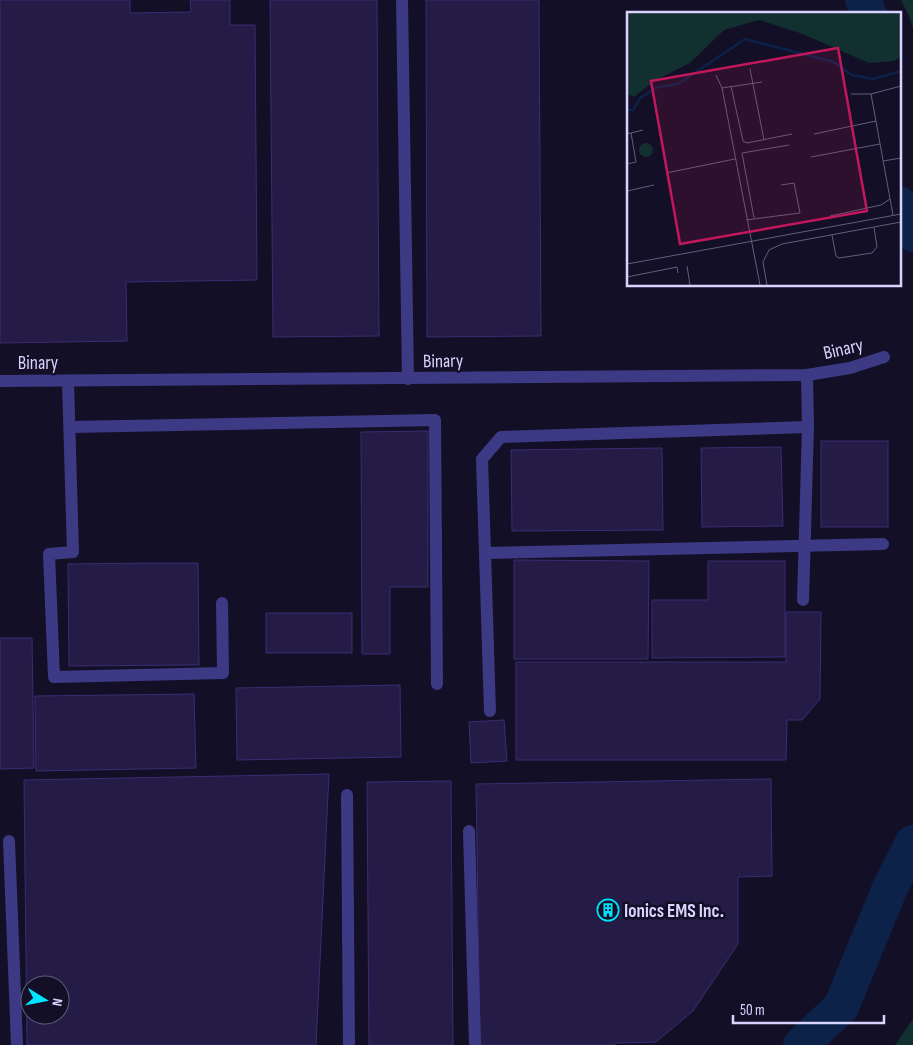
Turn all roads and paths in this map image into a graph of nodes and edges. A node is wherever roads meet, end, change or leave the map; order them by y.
1 (402, 0) edge
2 (884, 356) dead end
3 (806, 375) junction
4 (408, 379) junction
5 (0, 381) edge
6 (68, 381) junction
7 (70, 427) junction
8 (808, 428) junction
9 (883, 544) dead end
10 (806, 545) junction
11 (485, 553) junction
12 (803, 600) dead end
13 (222, 603) dead end
14 (437, 684) dead end
15 (490, 710) dead end
16 (347, 795) dead end
17 (469, 831) dead end
18 (8, 841) dead end
19 (17, 1045) edge
20 (349, 1045) edge
21 (475, 1045) edge

1 - 4 street
2 - 3 street, Binary
3 - 4 street, Binary
3 - 8 street
4 - 6 street, Binary
5 - 6 street, Binary
6 - 7 street
7 - 13 street
7 - 14 street
8 - 10 street
8 - 11 street
9 - 10 street
10 - 11 street
10 - 12 street
11 - 15 street
16 - 20 street
17 - 21 street
18 - 19 street

